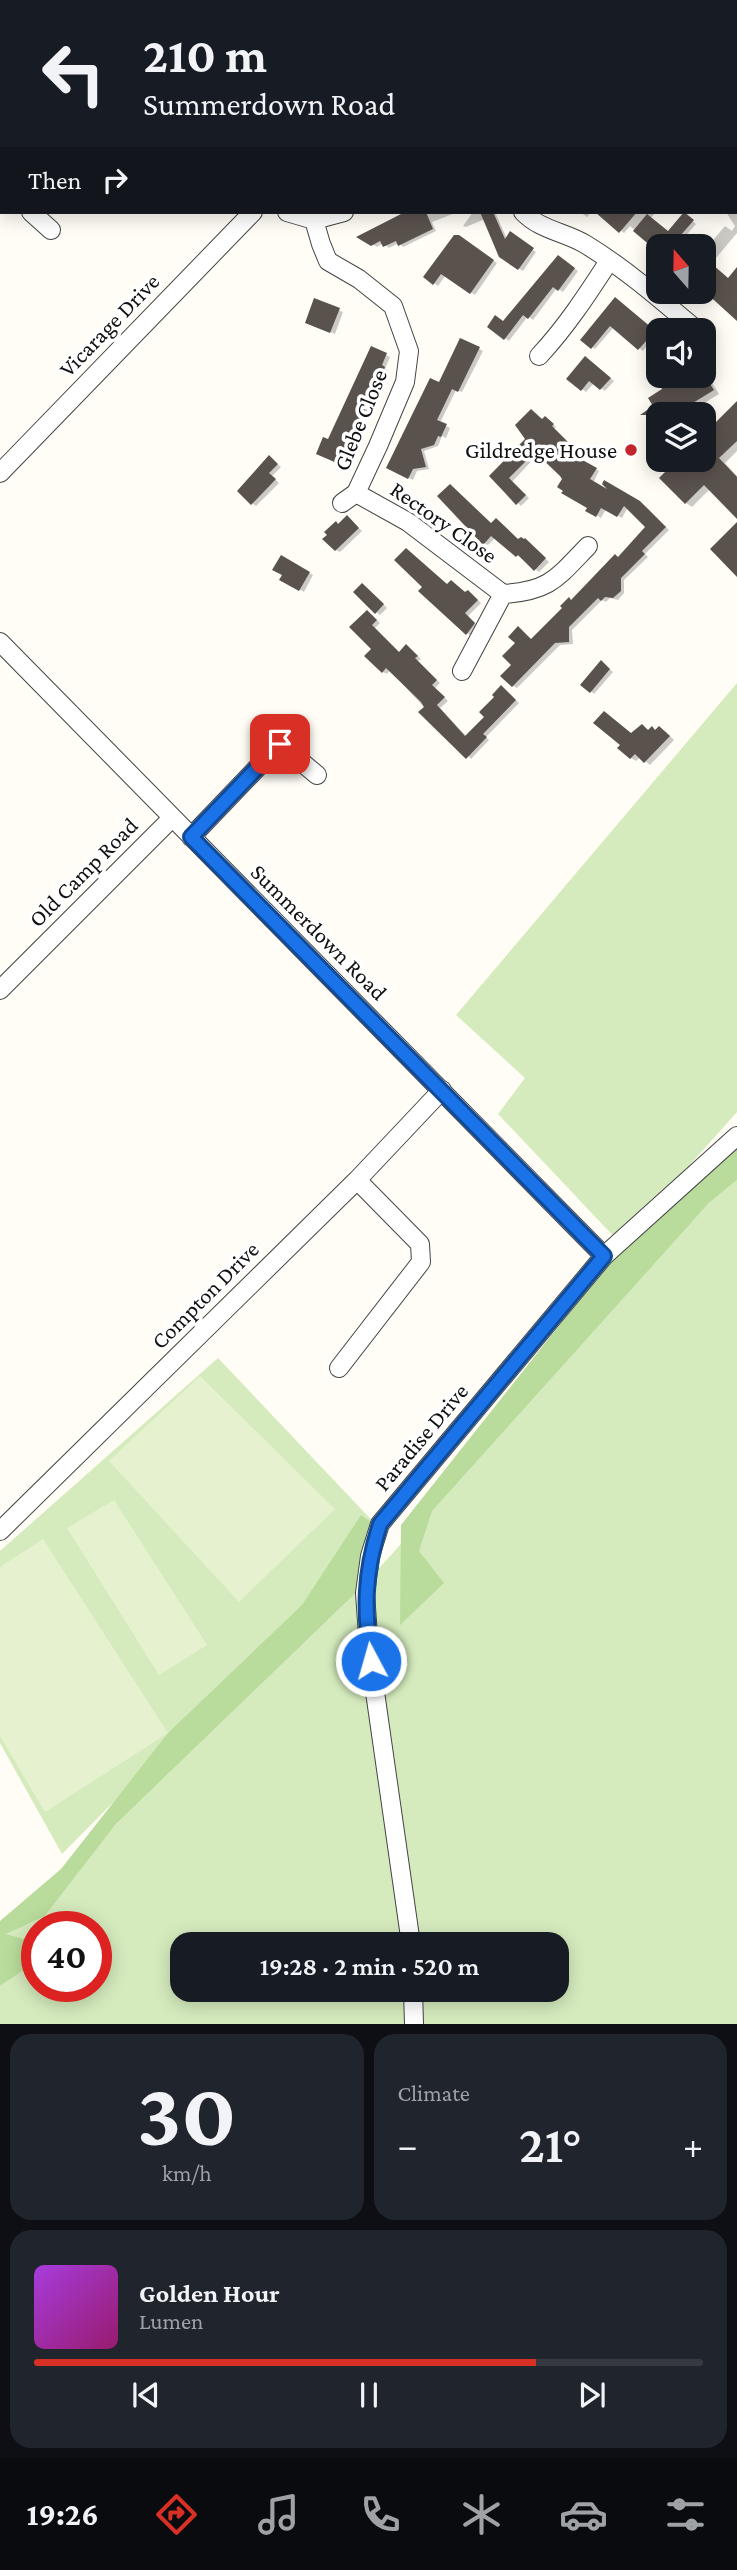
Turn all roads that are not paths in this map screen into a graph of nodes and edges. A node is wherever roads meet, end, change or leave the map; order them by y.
1 (33, 214) edge
2 (251, 214) edge
3 (294, 214) edge
4 (336, 214) edge
5 (525, 214) edge
6 (314, 220) junction
7 (51, 230) dead end
8 (609, 261) junction
9 (646, 284) edge
10 (674, 304) edge
11 (686, 318) edge
12 (539, 356) dead end
13 (0, 473) edge
14 (349, 498) joint
15 (588, 545) dead end
16 (503, 594) junction
17 (0, 642) edge
18 (462, 671) dead end
19 (317, 775) dead end
20 (172, 818) junction
21 (191, 837) junction
22 (0, 990) edge
23 (442, 1090) junction
24 (737, 1136) edge
25 (357, 1180) junction
26 (604, 1256) junction
27 (339, 1367) dead end
28 (0, 1531) edge
29 (409, 1932) edge
30 (413, 2002) edge
31 (414, 2024) edge

1 - 7 street
2 - 13 street, Vicarage Drive
3 - 6 street
4 - 6 street
5 - 8 street
6 - 14 street, Glebe Close
8 - 9 street
8 - 12 street
10 - 11 street
14 - 16 street, Rectory Close
15 - 16 street, Rectory Close
16 - 18 street, Rectory Close
17 - 20 street, Summerdown Road
19 - 21 street
20 - 21 street, Summerdown Road
20 - 22 street, Old Camp Road
21 - 23 street, Summerdown Road
23 - 25 street, Compton Drive
23 - 26 street, Summerdown Road
24 - 26 street, Paradise Drive
25 - 27 street
25 - 28 street, Compton Drive
26 - 29 street, Paradise Drive
30 - 31 street

